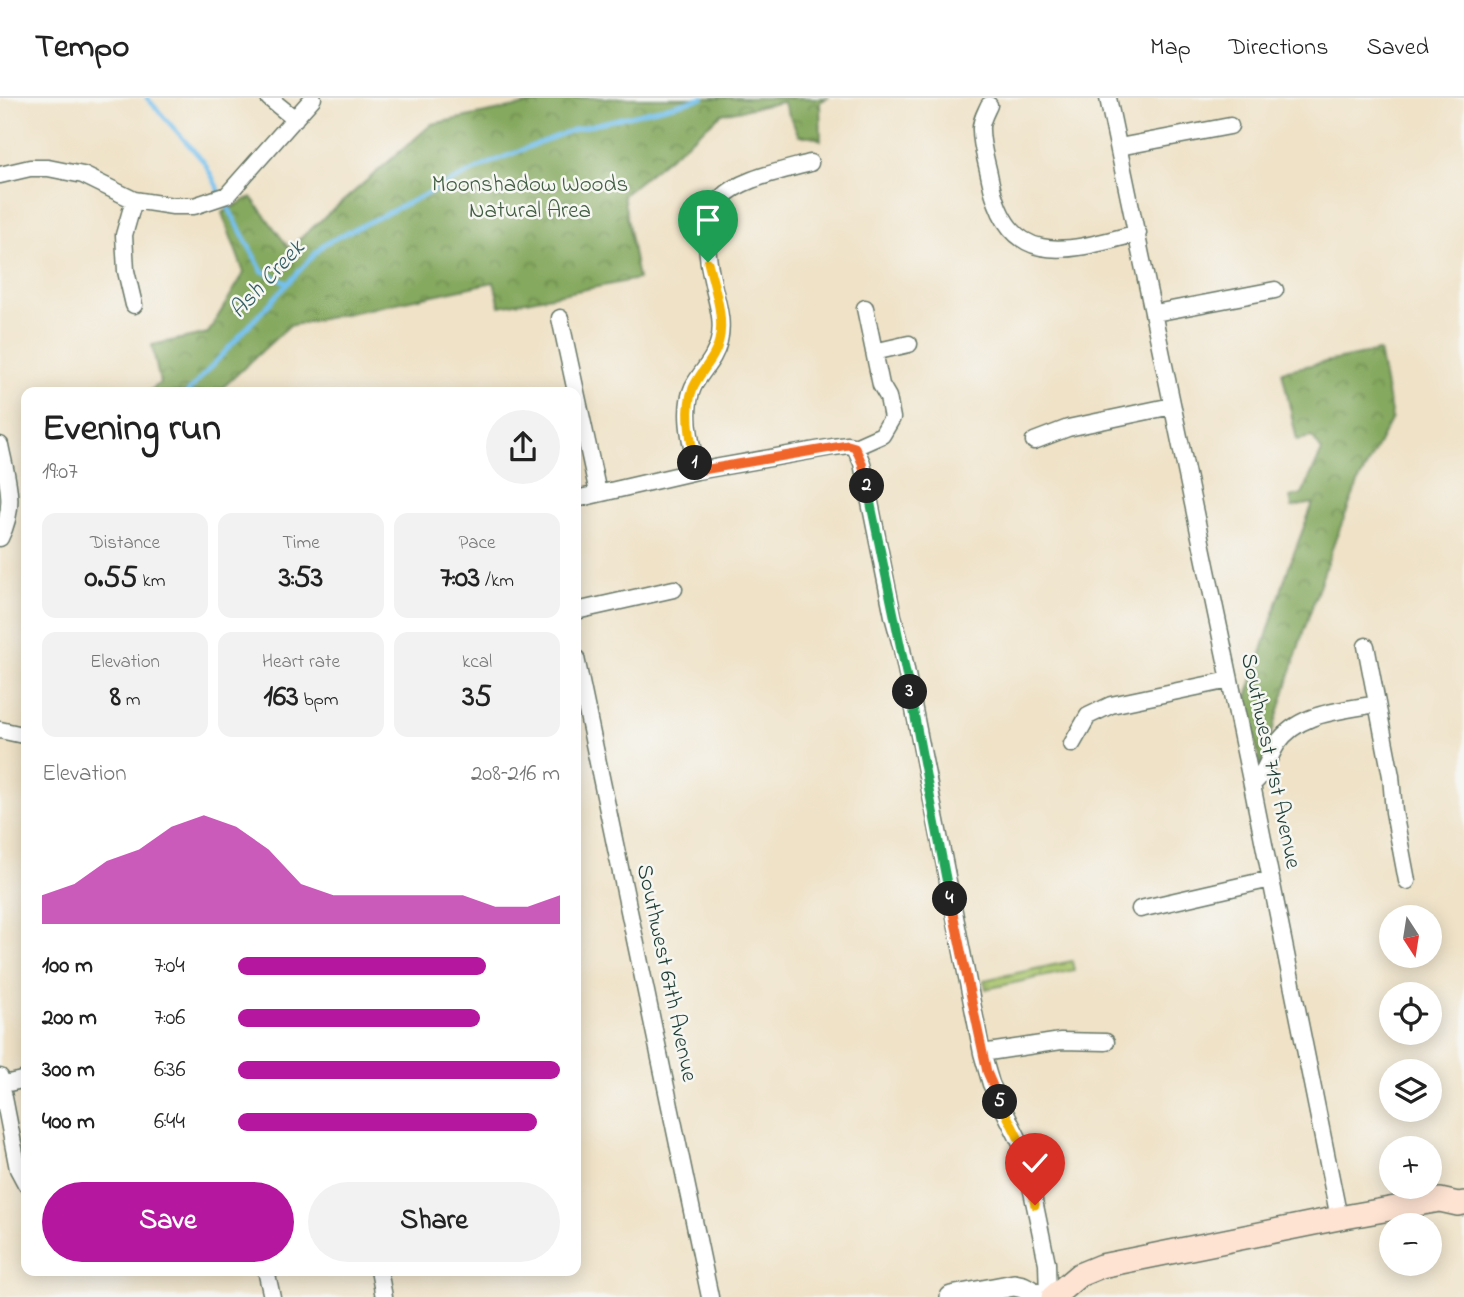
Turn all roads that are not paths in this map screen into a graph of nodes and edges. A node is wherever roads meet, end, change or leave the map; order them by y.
1 (269, 98) edge
2 (313, 98) edge
3 (1108, 98) edge
4 (989, 105) dead end
5 (295, 119) junction
6 (1230, 126) dead end
7 (1119, 148) junction
8 (810, 163) dead end
9 (0, 175) edge
10 (134, 200) junction
11 (1138, 233) junction
12 (1275, 290) dead end
13 (134, 305) dead end
14 (865, 308) dead end
15 (1155, 313) junction
16 (560, 317) dead end
17 (909, 344) dead end
18 (874, 352) junction
19 (575, 387) edge
20 (1172, 406) junction
21 (581, 414) edge
22 (1034, 441) dead end
23 (0, 445) edge
24 (855, 447) junction
25 (697, 471) junction
26 (598, 493) junction
27 (581, 498) edge
28 (0, 538) edge
29 (674, 589) dead end
30 (581, 610) edge
31 (1366, 646) dead end
32 (1230, 680) junction
33 (581, 682) edge
34 (1376, 704) junction
35 (0, 730) edge
36 (21, 735) edge
37 (1072, 744) dead end
38 (1252, 785) junction
39 (1271, 879) junction
40 (1407, 881) dead end
41 (1140, 909) dead end
42 (1106, 1042) dead end
43 (982, 1053) junction
44 (21, 1080) edge
45 (1, 1082) edge
46 (21, 1175) edge
47 (1464, 1187) edge
48 (1440, 1200) junction
49 (1464, 1203) edge
50 (1339, 1218) junction
51 (267, 1276) edge
52 (380, 1276) edge
53 (272, 1297) edge
54 (384, 1297) edge
55 (710, 1297) edge
56 (951, 1297) edge
57 (1041, 1297) edge
58 (1051, 1297) edge

1 - 5 street
2 - 5 street
3 - 7 street, Southwest 71st Avenue
4 - 11 street
5 - 10 street
6 - 7 street
7 - 11 street, Southwest 71st Avenue
8 - 25 street
9 - 10 street
10 - 13 street
11 - 15 street, Southwest 71st Avenue
12 - 15 street
14 - 18 street
15 - 20 street, Southwest 71st Avenue
16 - 19 street
17 - 18 street
18 - 24 street
20 - 22 street
20 - 32 street, Southwest 71st Avenue
21 - 26 street
23 - 28 street
24 - 25 street
24 - 43 street
25 - 26 street
26 - 27 street
29 - 30 street
31 - 34 street
32 - 37 street
32 - 38 street, Southwest 71st Avenue
33 - 55 street, Southwest 67th Avenue
34 - 38 street
34 - 40 street
35 - 36 street
38 - 39 street, Southwest 71st Avenue
39 - 41 street
39 - 50 street, Southwest 71st Avenue
42 - 43 street
43 - 58 street
44 - 45 street
45 - 46 street
47 - 48 main road
48 - 49 main road
48 - 50 main road
50 - 58 main road
51 - 53 street
52 - 54 street
56 - 57 street

